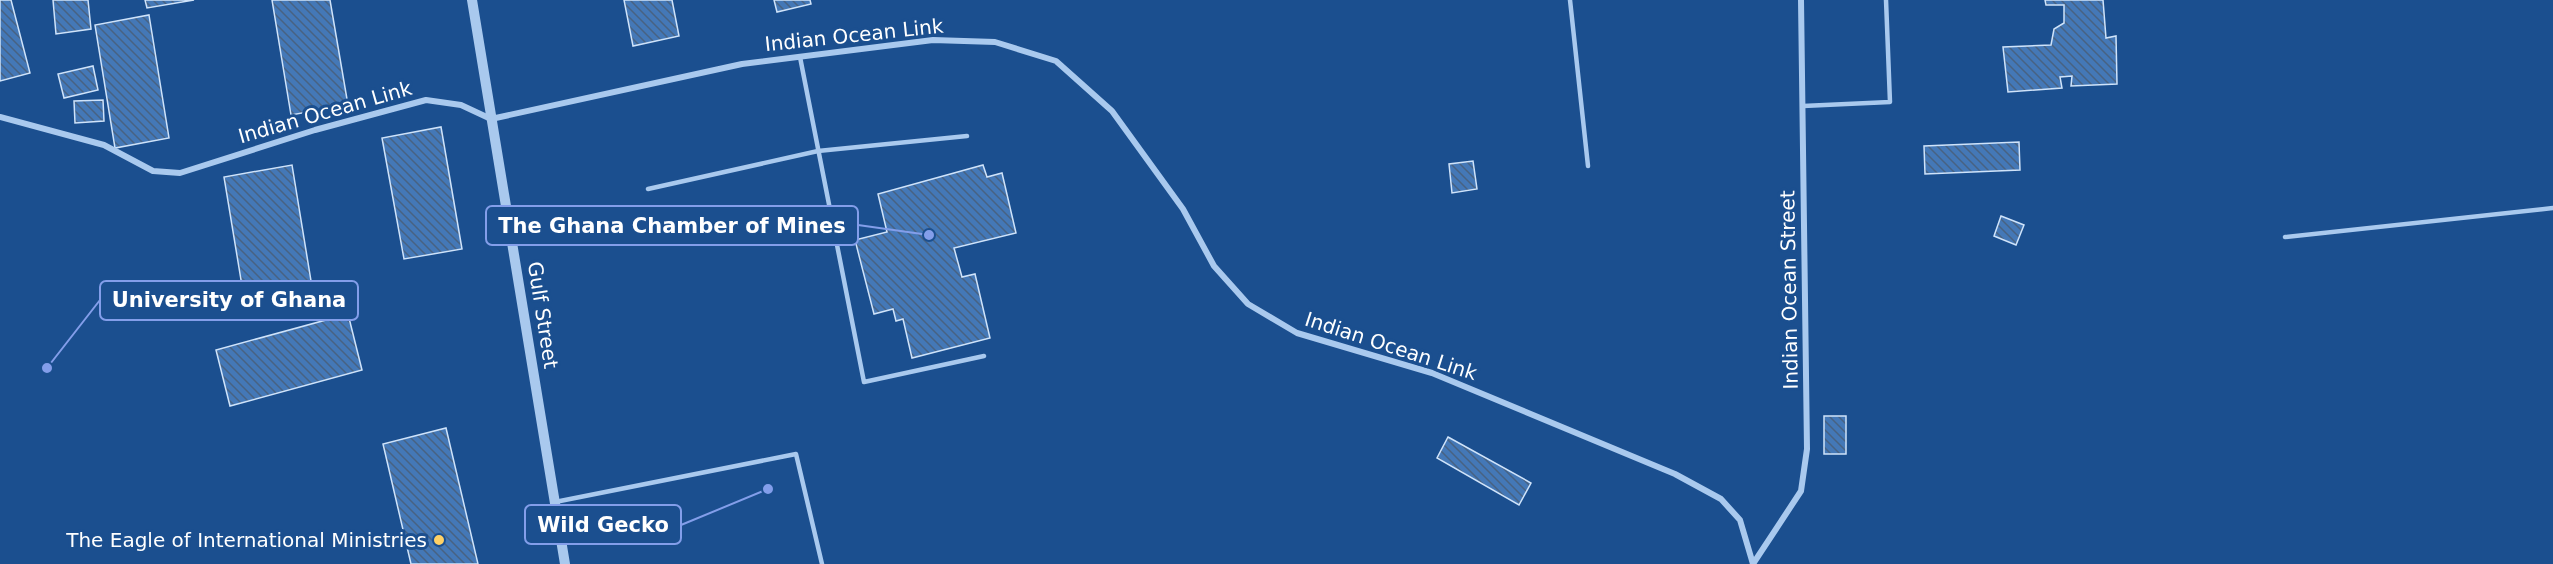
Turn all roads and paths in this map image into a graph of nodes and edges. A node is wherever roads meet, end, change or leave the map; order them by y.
1 (472, 0) edge
2 (1570, 0) edge
3 (1801, 0) edge
4 (1886, 0) edge
5 (800, 57) junction
6 (1803, 106) junction
7 (0, 117) edge
8 (491, 119) junction
9 (967, 136) dead end
10 (818, 151) junction
11 (1588, 166) dead end
12 (648, 189) dead end
13 (2553, 208) edge
14 (2285, 237) dead end
15 (984, 356) dead end
16 (555, 502) junction
17 (565, 564) edge
18 (822, 564) edge
19 (1753, 564) edge

1 - 8 street, Gulf Street
2 - 11 lane
3 - 6 street, Indian Ocean Street
4 - 6 lane
5 - 8 street, Indian Ocean Link
5 - 10 lane
5 - 19 street, Indian Ocean Link
6 - 19 street, Indian Ocean Street
7 - 8 street, Indian Ocean Link
8 - 16 street, Gulf Street
9 - 10 lane
10 - 12 lane
10 - 15 lane
13 - 14 lane
16 - 17 street, Gulf Street
16 - 18 lane

